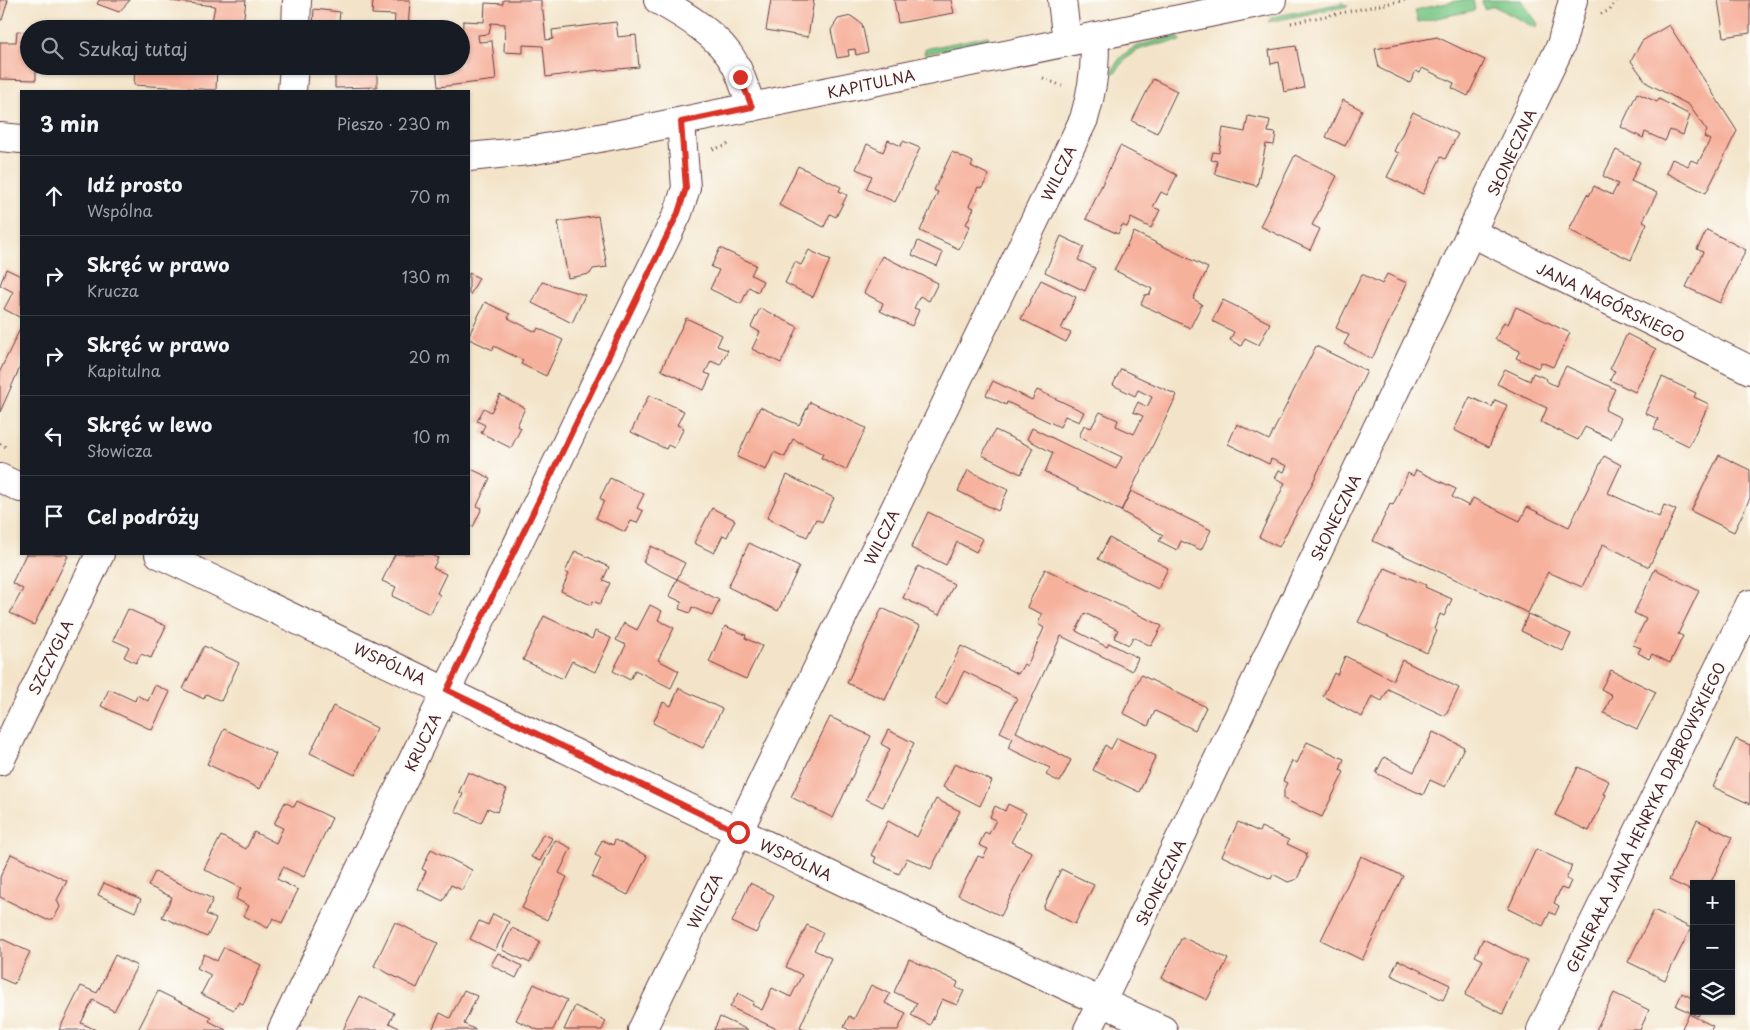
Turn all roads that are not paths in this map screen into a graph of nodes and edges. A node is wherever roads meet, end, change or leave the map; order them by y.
1 (297, 0) edge
2 (658, 0) edge
3 (1062, 0) edge
4 (1272, 0) edge
5 (1573, 0) edge
6 (1231, 4) edge
7 (296, 20) edge
8 (1094, 37) junction
9 (1067, 42) junction
10 (293, 75) edge
11 (292, 90) edge
12 (752, 107) junction
13 (681, 122) junction
14 (0, 137) edge
15 (20, 139) edge
16 (470, 156) edge
17 (1472, 233) junction
18 (1750, 370) edge
19 (0, 478) edge
20 (20, 488) edge
21 (100, 555) edge
22 (161, 555) edge
23 (1750, 604) edge
24 (447, 690) junction
25 (0, 761) edge
26 (738, 832) junction
27 (1102, 1002) junction
28 (282, 1030) edge
29 (642, 1030) edge
30 (1088, 1030) edge
31 (1163, 1030) edge
32 (1541, 1030) edge

1 - 7 street
2 - 12 street
3 - 9 street
4 - 6 street, KAPITULNA
5 - 17 street, SŁONECZNA
6 - 8 street, KAPITULNA
8 - 9 street, KAPITULNA
8 - 26 street, WILCZA
9 - 12 street, KAPITULNA
10 - 11 street
12 - 13 street, KAPITULNA
13 - 16 street, KAPITULNA
13 - 24 street, KRUCZA
14 - 15 street
17 - 18 street, JANA NAGÓRSKIEGO
17 - 27 street, SŁONECZNA
19 - 20 street
21 - 25 street, SZCZYGLA
22 - 24 street, WSPÓLNA
23 - 32 street, GENERAŁA JANA HENRYKA DĄBROWSKIEGO
24 - 26 street, WSPÓLNA
24 - 28 street, KRUCZA
26 - 27 street, WSPÓLNA
26 - 29 street, WILCZA
27 - 30 street, SŁONECZNA
27 - 31 street, WSPÓLNA

